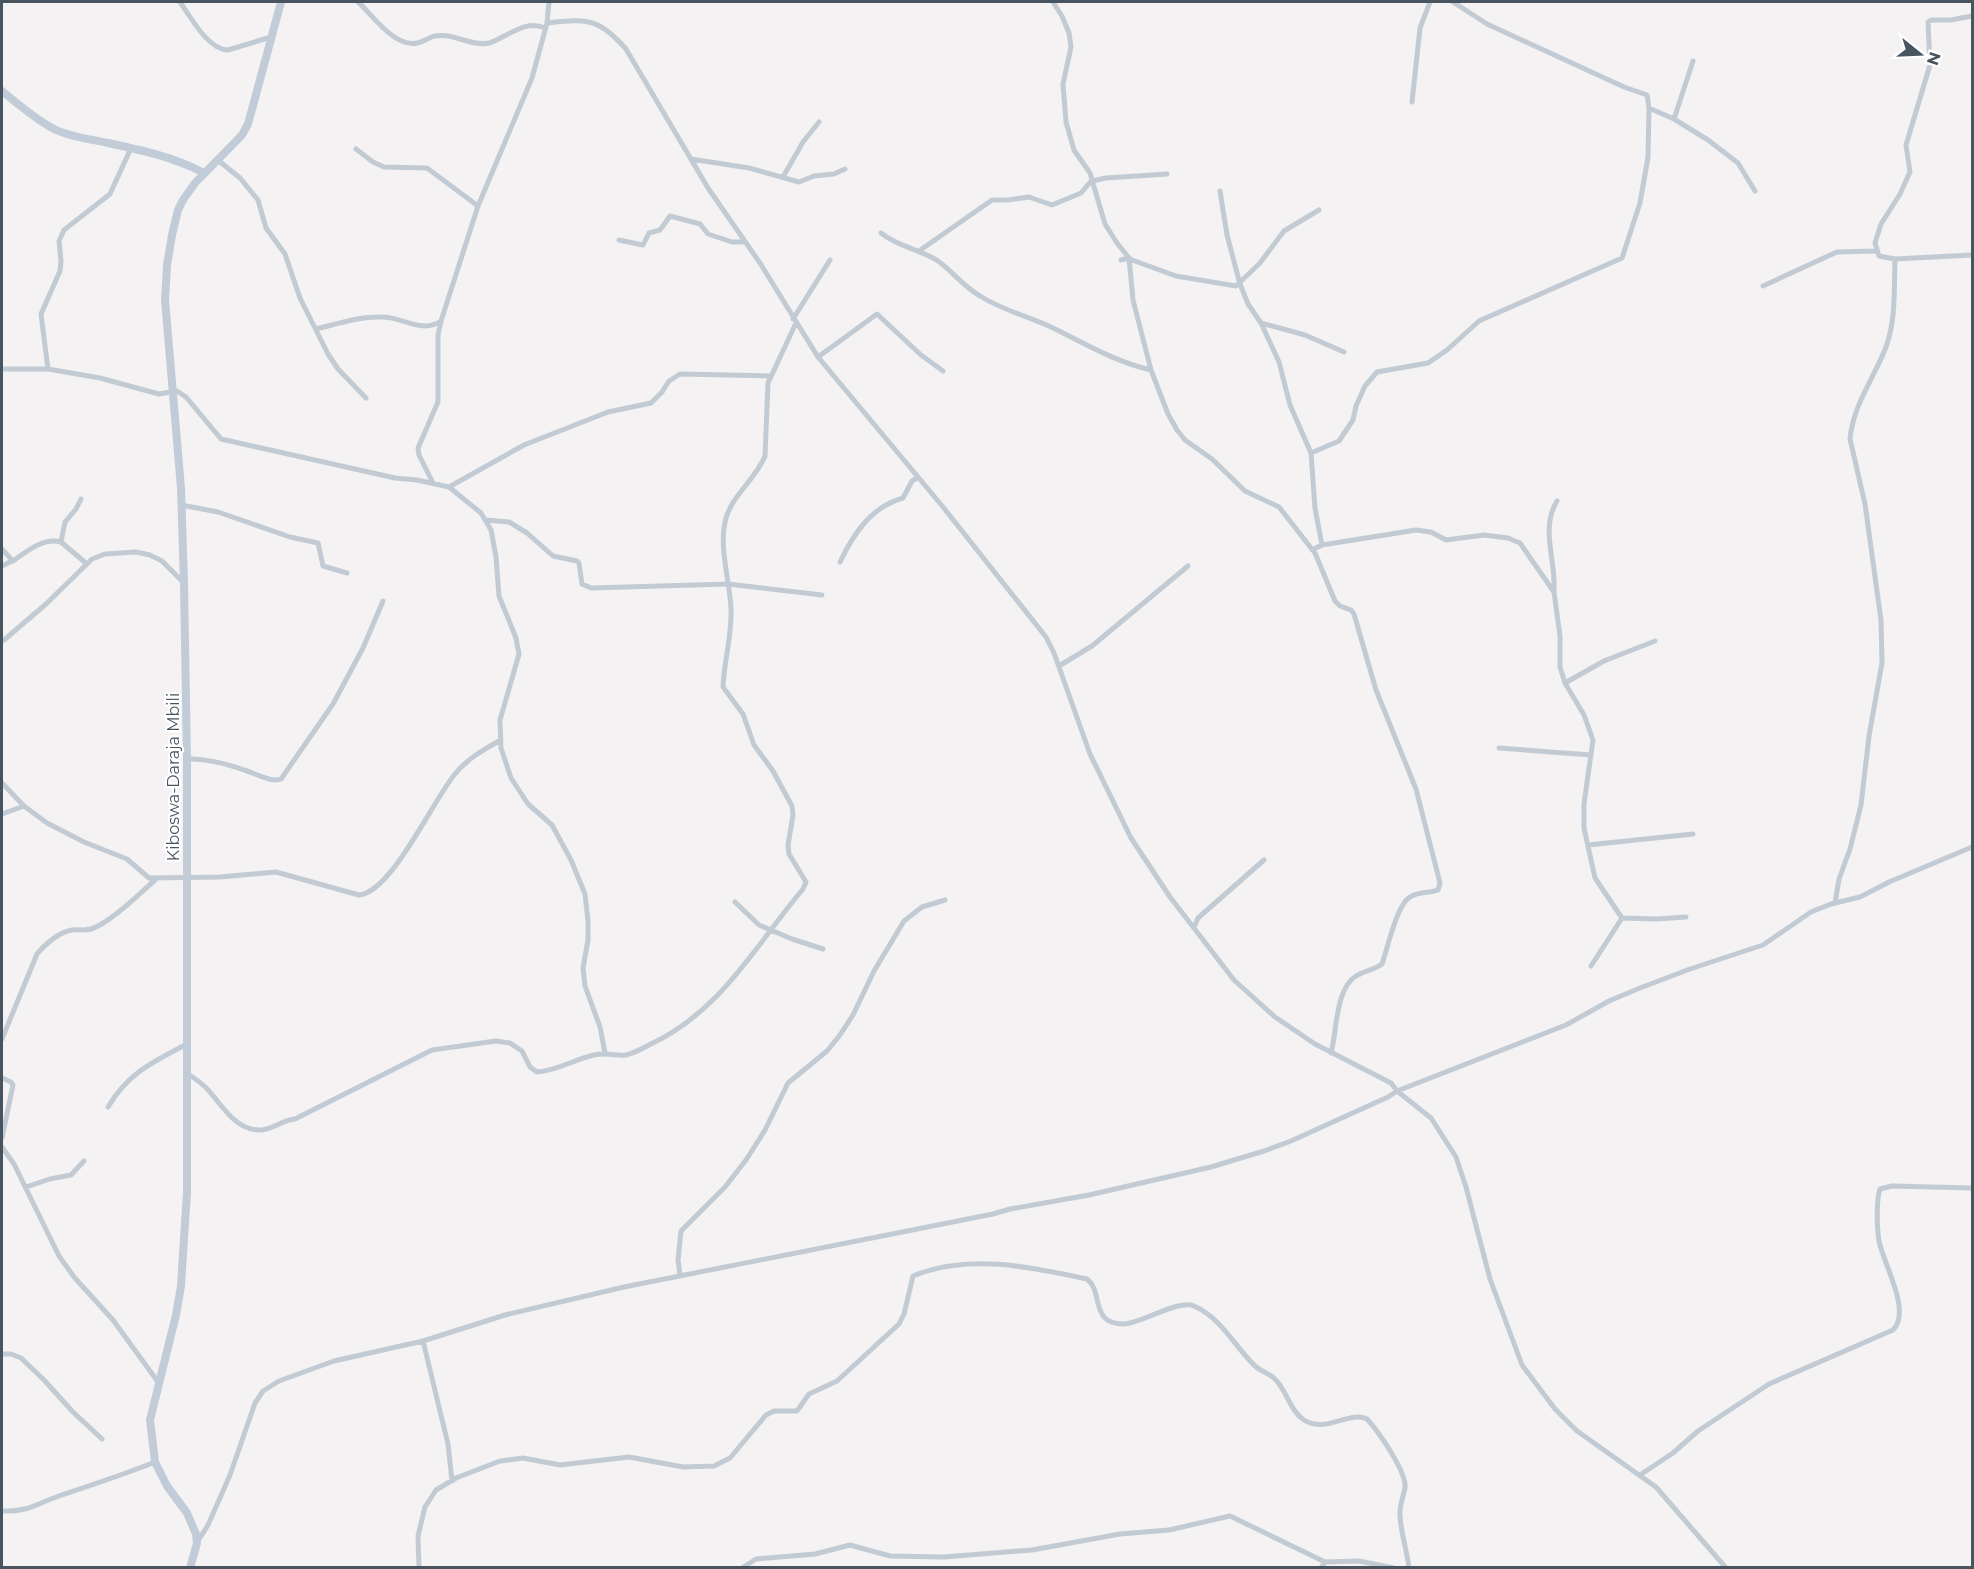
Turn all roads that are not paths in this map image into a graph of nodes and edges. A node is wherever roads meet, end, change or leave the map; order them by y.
1 (180, 2) edge
2 (280, 2) edge
3 (358, 2) edge
4 (549, 2) edge
5 (1053, 2) edge
6 (1430, 2) edge
7 (1453, 2) edge
8 (1972, 16) edge
9 (546, 26) junction
10 (271, 37) junction
11 (1693, 62) dead end
12 (2, 91) edge
13 (1412, 102) dead end
14 (1649, 108) junction
15 (1674, 119) junction
16 (819, 122) dead end
17 (131, 148) junction
18 (356, 149) dead end
19 (691, 159) junction
20 (219, 161) junction
21 (845, 169) dead end
22 (204, 173) junction
23 (1167, 174) dead end
24 (783, 177) junction
25 (1092, 181) junction
26 (1220, 191) dead end
27 (1755, 191) dead end
28 (478, 206) junction
29 (1319, 210) dead end
30 (881, 233) dead end
31 (619, 240) dead end
32 (744, 242) junction
33 (919, 251) junction
34 (1876, 251) junction
35 (1972, 255) edge
36 (1129, 258) junction
37 (1895, 259) junction
38 (830, 260) dead end
39 (1121, 260) dead end
40 (1240, 284) junction
41 (1763, 286) dead end
42 (441, 321) junction
43 (794, 321) junction
44 (1262, 323) junction
45 (316, 329) junction
46 (1344, 352) dead end
47 (818, 357) junction
48 (2, 369) edge
49 (48, 369) junction
50 (1151, 370) junction
51 (943, 371) dead end
52 (770, 376) junction
53 (173, 392) junction
54 (366, 398) dead end
55 (1311, 453) junction
56 (917, 478) junction
57 (433, 483) junction
58 (449, 487) junction
59 (81, 499) dead end
60 (1557, 501) dead end
61 (181, 504) junction
62 (486, 520) junction
63 (61, 542) junction
64 (1322, 545) junction
65 (2, 549) edge
66 (1312, 550) junction
67 (12, 561) junction
68 (840, 562) dead end
69 (87, 564) junction
70 (1188, 566) dead end
71 (2, 567) edge
72 (347, 573) dead end
73 (184, 583) junction
74 (728, 584) junction
75 (1554, 592) junction
76 (822, 595) dead end
77 (383, 601) dead end
78 (4, 640) dead end
79 (1655, 641) dead end
80 (1059, 666) junction
81 (1565, 683) junction
82 (499, 741) junction
83 (1499, 748) dead end
84 (1591, 755) junction
85 (187, 759) junction
86 (2, 783) edge
87 (24, 806) junction
88 (2, 814) edge
89 (1693, 834) dead end
90 (1588, 845) junction
91 (1972, 847) edge
92 (1264, 860) dead end
93 (187, 877) junction
94 (155, 880) junction
95 (945, 900) dead end
96 (735, 902) dead end
97 (1835, 903) junction
98 (1686, 916) dead end
99 (1622, 918) junction
100 (1194, 927) junction
101 (771, 929) junction
102 (823, 949) dead end
103 (1591, 966) dead end
104 (2, 1039) edge
105 (188, 1044) junction
106 (605, 1053) junction
107 (1331, 1053) junction
108 (188, 1074) junction
109 (2, 1078) edge
110 (1397, 1091) junction
111 (108, 1107) dead end
112 (2, 1138) edge
113 (2, 1147) edge
114 (84, 1161) dead end
115 (26, 1187) junction
116 (1972, 1188) edge
117 (680, 1275) junction
118 (423, 1341) junction
119 (2, 1354) edge
120 (158, 1382) junction
121 (102, 1439) dead end
122 (155, 1462) junction
123 (1640, 1475) junction
124 (452, 1481) junction
125 (2, 1511) edge
126 (197, 1543) junction
127 (1323, 1565) edge
128 (190, 1568) edge
129 (419, 1568) edge
130 (742, 1568) edge
131 (1394, 1568) edge
132 (1410, 1568) edge
133 (1726, 1568) edge

1 - 10 street
2 - 10 main road, Kiboswa-Daraja Mbili
3 - 9 street
4 - 9 street
5 - 25 street
6 - 13 street
7 - 14 street
8 - 34 street
9 - 19 street
9 - 28 street
10 - 20 main road, Kiboswa-Daraja Mbili
11 - 15 street
12 - 17 main road
14 - 15 street
14 - 55 street
15 - 27 street
16 - 24 street
17 - 22 main road
17 - 49 street
18 - 28 street
19 - 24 street
19 - 32 street
20 - 22 main road, Kiboswa-Daraja Mbili
20 - 45 street
21 - 24 street
22 - 53 main road, Kiboswa-Daraja Mbili
23 - 25 street
25 - 33 street
25 - 36 street
26 - 40 street
28 - 42 street
29 - 40 street
30 - 33 street
31 - 32 street
32 - 43 street
33 - 50 street
34 - 37 street
34 - 41 street
35 - 37 street
36 - 39 street
36 - 40 street
36 - 50 street
37 - 97 street
38 - 43 street
40 - 44 street
42 - 45 street
42 - 57 street
43 - 47 street
43 - 52 street
44 - 46 street
44 - 55 street
45 - 54 street
47 - 51 street
47 - 56 street
48 - 49 street
49 - 53 street
50 - 66 street
52 - 58 street
52 - 74 street
53 - 57 street
53 - 61 main road, Kiboswa-Daraja Mbili
55 - 64 street
56 - 68 street
56 - 80 street
57 - 58 street
58 - 62 street
59 - 63 street
60 - 75 street
61 - 72 street
61 - 73 main road, Kiboswa-Daraja Mbili
62 - 74 street
62 - 82 street
63 - 67 street
63 - 69 street
64 - 66 street
64 - 75 street
65 - 67 street
66 - 107 street
67 - 71 street
69 - 73 street
69 - 78 street
70 - 80 street
73 - 85 main road, Kiboswa-Daraja Mbili
74 - 76 street
74 - 101 street
75 - 81 street
77 - 85 street
79 - 81 street
80 - 100 street
81 - 84 street
82 - 93 street
82 - 106 street
83 - 84 street
84 - 90 street
85 - 93 main road, Kiboswa-Daraja Mbili
86 - 87 street
87 - 88 street
87 - 94 street
89 - 90 street
90 - 99 street
91 - 97 street
92 - 100 street
93 - 94 street
93 - 105 main road, Kiboswa-Daraja Mbili
94 - 104 street
95 - 117 street
96 - 101 street
97 - 110 street
98 - 99 street
99 - 103 street
100 - 107 street
101 - 102 street
101 - 106 street
105 - 108 main road, Kiboswa-Daraja Mbili
105 - 111 street
106 - 108 street
107 - 110 street
108 - 120 main road, Kiboswa-Daraja Mbili
109 - 112 street
110 - 117 street
110 - 123 street
113 - 115 street
114 - 115 street
115 - 120 street
116 - 123 street
117 - 118 street
118 - 124 street
118 - 126 street
119 - 121 street
120 - 122 main road, Kiboswa-Daraja Mbili
122 - 125 street
122 - 126 main road, Kiboswa-Daraja Mbili
123 - 133 street
124 - 129 street
124 - 132 street
126 - 128 main road
127 - 130 street
127 - 131 street

